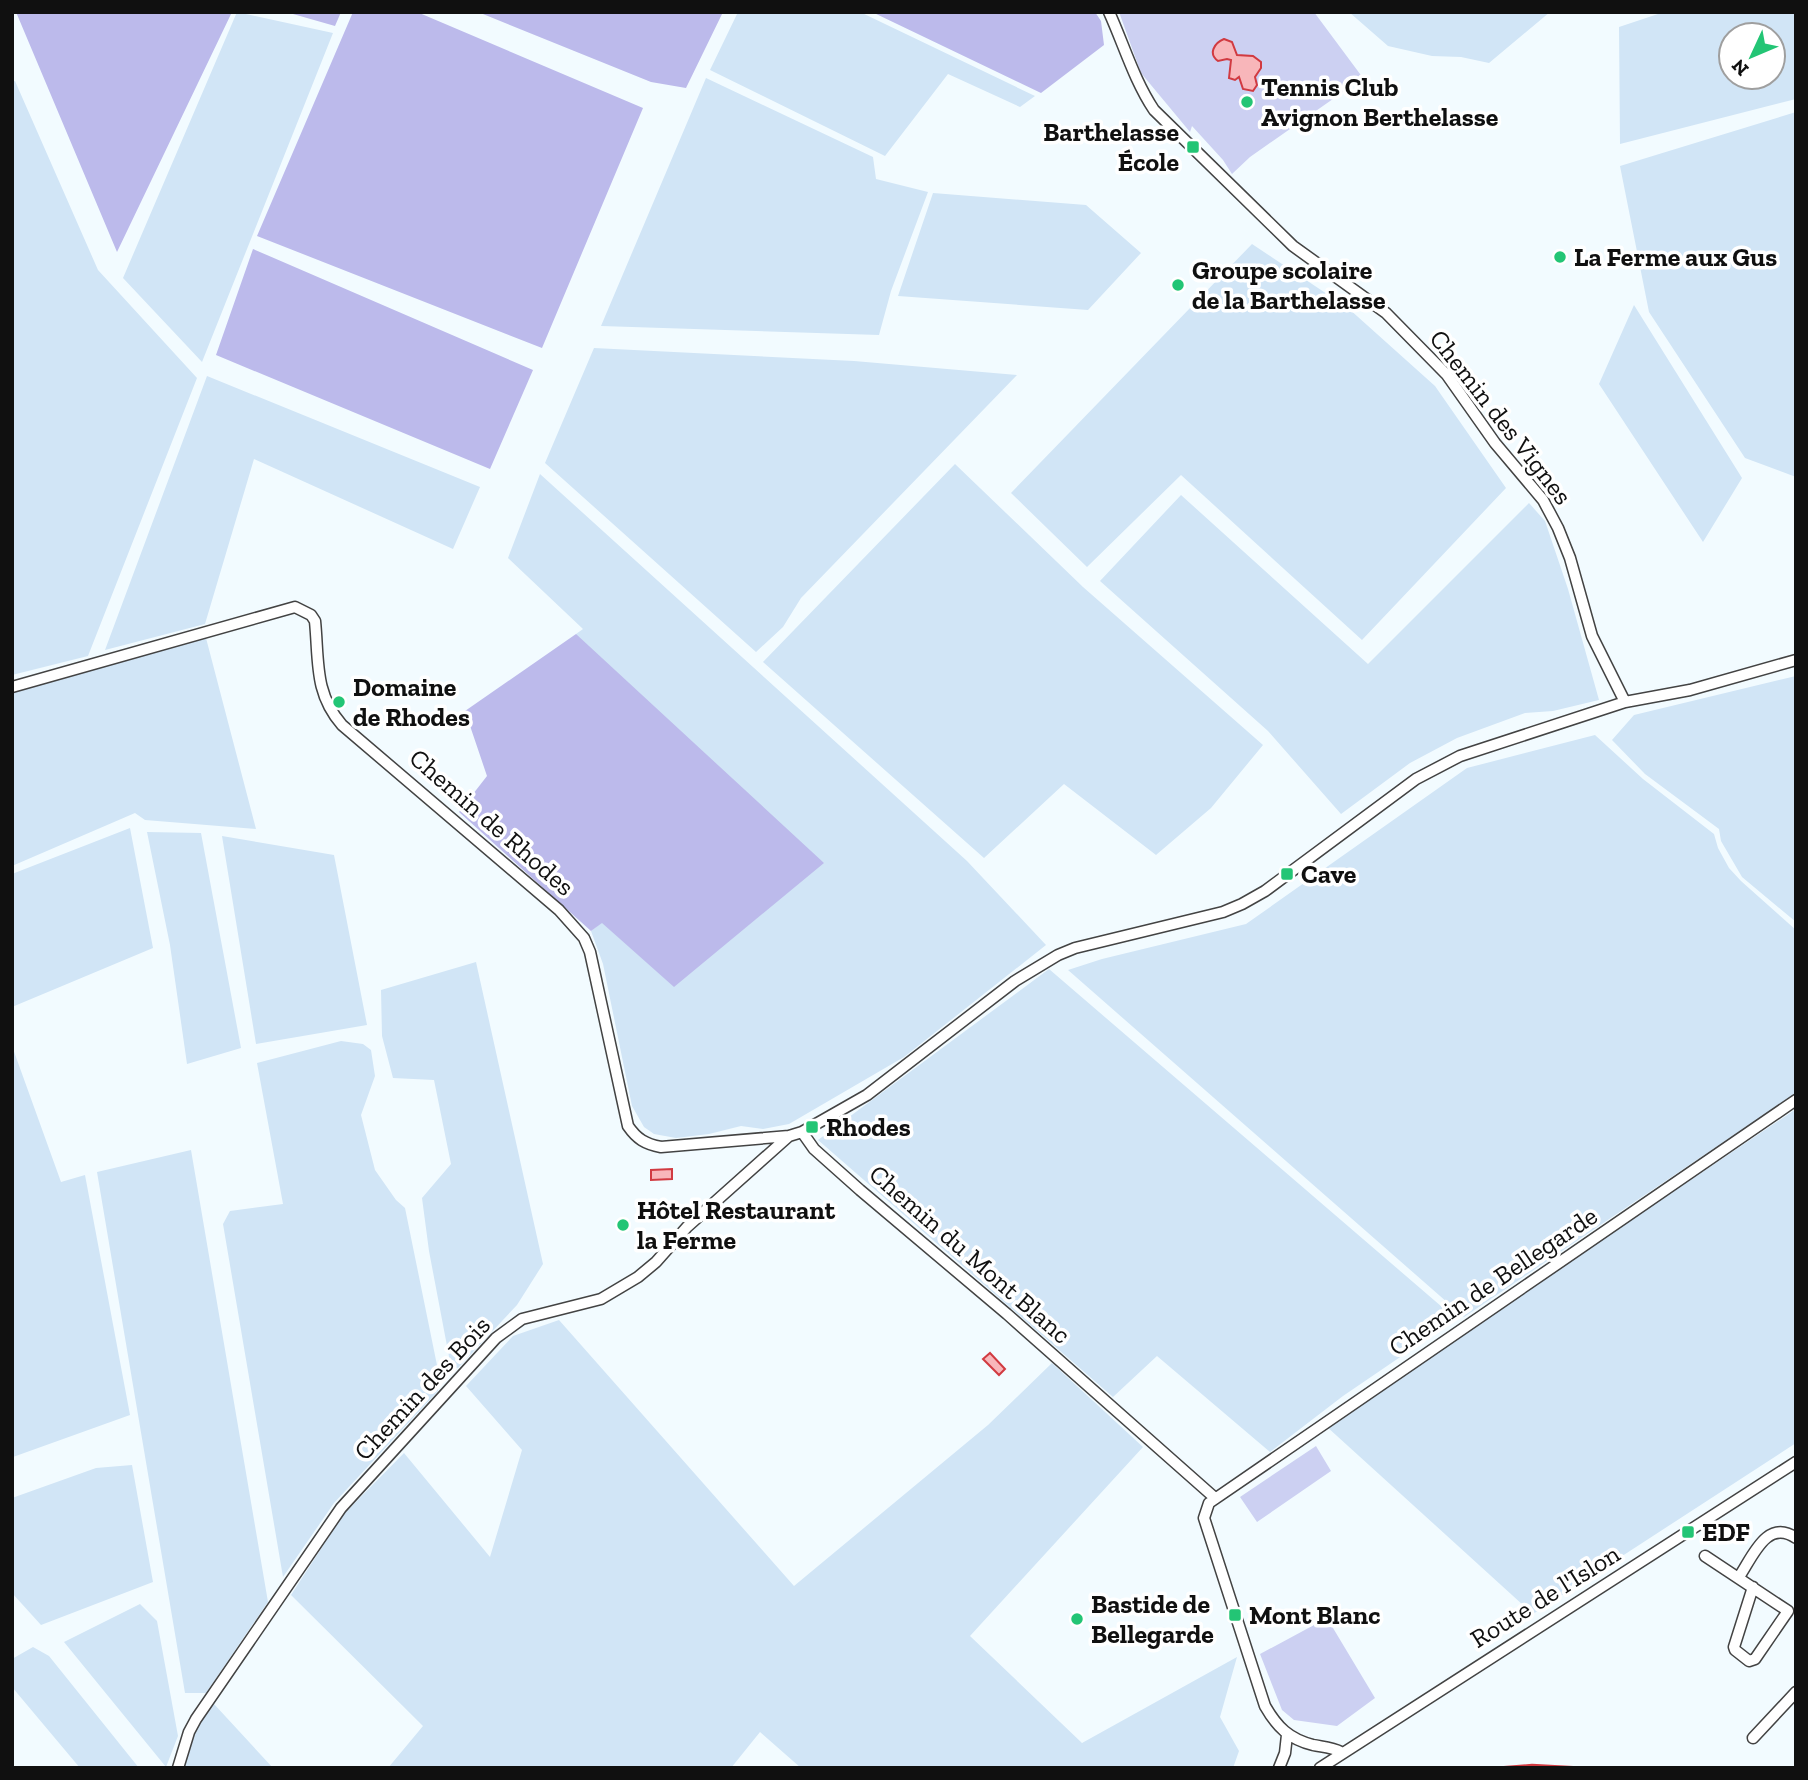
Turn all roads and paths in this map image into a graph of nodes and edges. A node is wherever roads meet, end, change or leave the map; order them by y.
1 (1109, 12) edge
2 (1796, 660) edge
3 (12, 687) edge
4 (1625, 702) junction
5 (1796, 1100) edge
6 (802, 1132) junction
7 (789, 1136) junction
8 (1796, 1462) edge
9 (1215, 1497) junction
10 (1796, 1538) edge
11 (1705, 1556) dead end
12 (1739, 1577) junction
13 (1753, 1587) junction
14 (1796, 1692) edge
15 (1287, 1735) junction
16 (1753, 1738) dead end
17 (1341, 1752) junction
18 (178, 1768) edge
19 (1279, 1768) edge
20 (1320, 1768) edge

1 - 4 street, Chemin des Vignes
2 - 4 street
3 - 7 street, Chemin de Rhodes
4 - 6 street
5 - 9 street, Chemin de Bellegarde
6 - 7 street, Chemin de Rhodes
6 - 9 street, Chemin du Mont Blanc
7 - 18 street, Chemin des Bois
8 - 17 street, Route de l'Islon
9 - 15 street
10 - 12 street
11 - 12 street
12 - 13 street
13 - 13 street
14 - 16 street
15 - 17 street
15 - 19 street
17 - 20 street, Route de l'Islon

